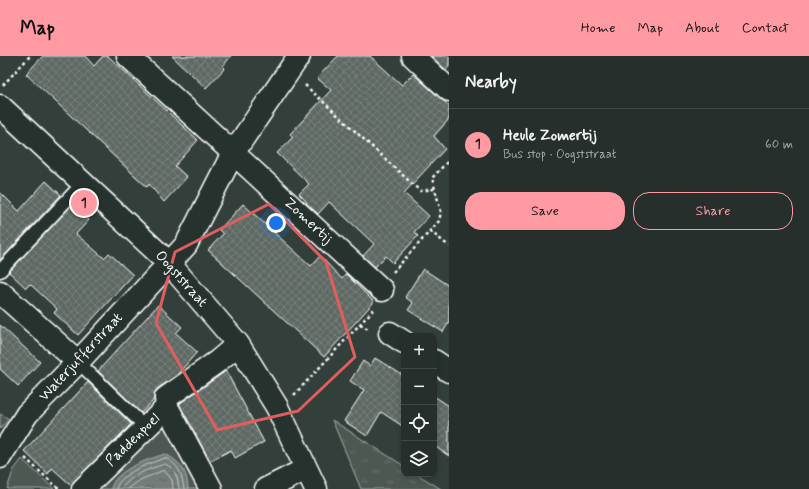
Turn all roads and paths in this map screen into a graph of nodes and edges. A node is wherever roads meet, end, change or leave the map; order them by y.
1 (30, 56) edge
2 (128, 56) edge
3 (413, 56) edge
4 (294, 63) edge
5 (0, 88) edge
6 (449, 90) edge
7 (0, 106) edge
8 (233, 153) junction
9 (449, 160) edge
10 (83, 183) junction
11 (434, 189) junction
12 (430, 231) junction
13 (449, 246) edge
14 (168, 262) junction
15 (0, 271) edge
16 (386, 282) junction
17 (0, 292) edge
18 (238, 344) junction
19 (78, 362) junction
20 (437, 363) edge
21 (449, 371) edge
22 (167, 407) junction
23 (277, 407) junction
24 (136, 418) dead end
25 (4, 450) edge
26 (306, 469) junction
27 (275, 487) edge
28 (59, 489) edge
29 (83, 489) edge
30 (211, 489) edge
31 (316, 489) edge

1 - 5 path
2 - 8 street, Zomertij
3 - 6 street
4 - 8 street
4 - 11 path
7 - 10 street, Oogststraat
8 - 14 street
8 - 16 street, Zomertij
9 - 11 path
10 - 14 street, Oogststraat
10 - 15 lane
11 - 12 path
12 - 13 path
12 - 16 path
14 - 18 street, Oogststraat
14 - 19 street, Waterjufferstraat
16 - 23 path
17 - 19 street
18 - 22 street, Paddenpoel
18 - 23 street, Oogststraat
19 - 24 lane
19 - 25 street, Waterjufferstraat
20 - 21 street
22 - 29 street, Paddenpoel
22 - 30 street, Paddenpoel
23 - 26 street, Oogststraat
25 - 28 path
26 - 27 street
26 - 31 street, Oogststraat

